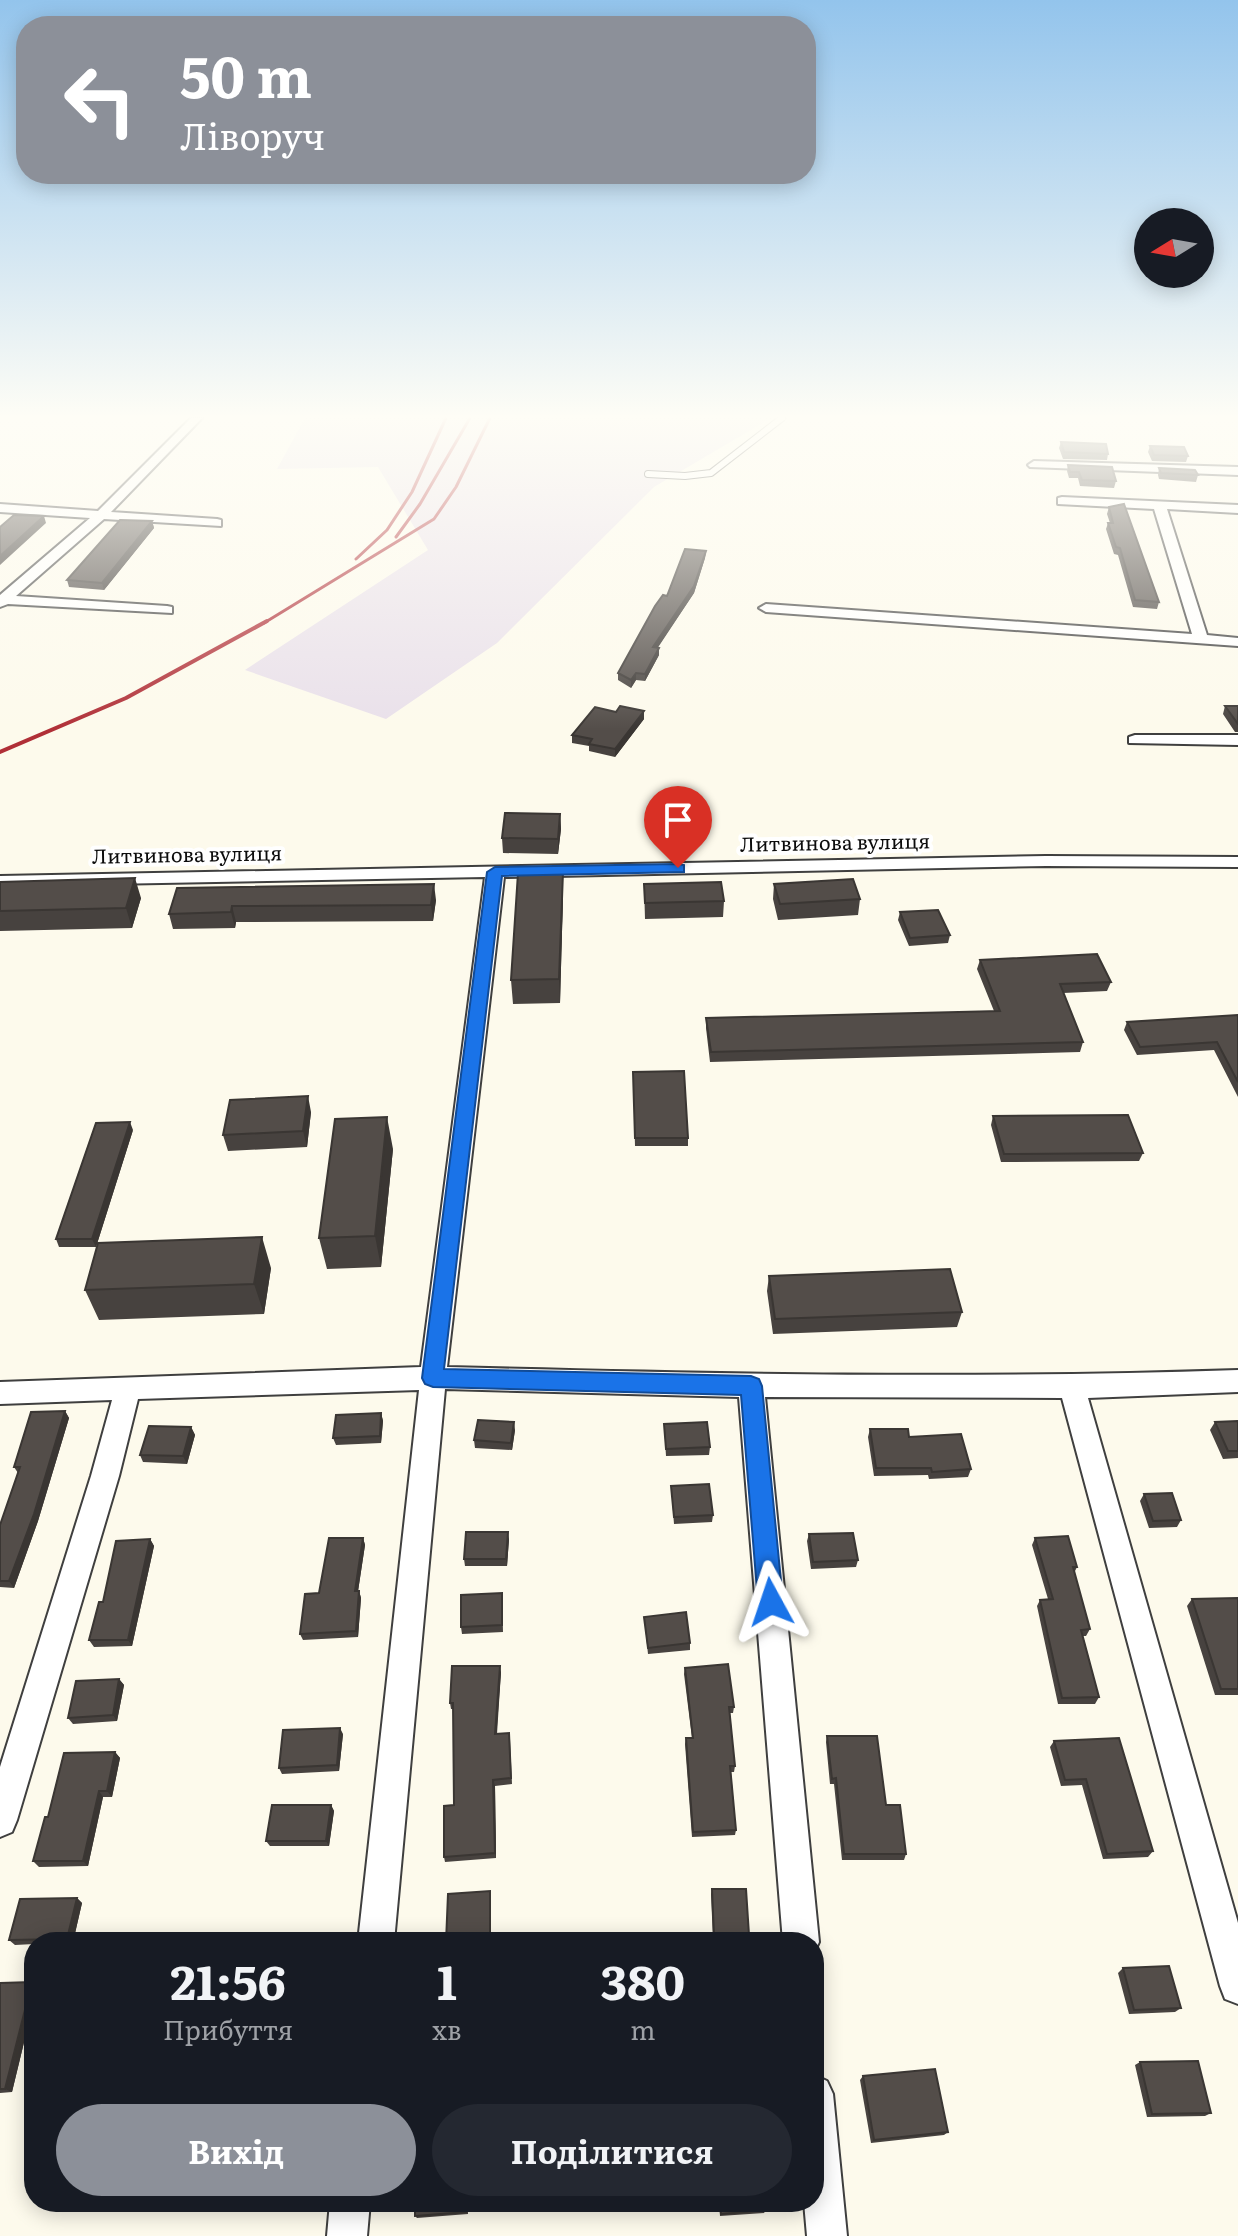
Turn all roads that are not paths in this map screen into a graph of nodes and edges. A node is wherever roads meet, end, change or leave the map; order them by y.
1 (92, 522) edge
2 (209, 522) edge
3 (1164, 522) edge
4 (217, 523) dead end
5 (2, 600) edge
6 (766, 608) dead end
7 (167, 610) dead end
8 (1201, 640) junction
9 (1238, 642) edge
10 (1135, 740) dead end
11 (1238, 740) edge
12 (1238, 862) edge
13 (495, 872) junction
14 (0, 881) edge
15 (433, 1378) junction
16 (1238, 1381) edge
17 (751, 1386) junction
18 (1072, 1387) junction
19 (128, 1388) junction
20 (0, 1393) edge
21 (0, 1820) edge
22 (377, 1932) edge
23 (800, 1932) edge
24 (1238, 1986) edge
25 (824, 2203) edge
26 (349, 2212) edge
27 (347, 2236) edge
28 (827, 2236) edge

1 - 5 street
2 - 4 street
3 - 8 street
5 - 7 street
6 - 8 street
8 - 9 street
10 - 11 street
12 - 13 street, Литвинова вулиця
13 - 14 street, Литвинова вулиця
13 - 15 street
15 - 17 street
15 - 19 street
15 - 22 street
16 - 18 street
17 - 18 street
17 - 23 street
18 - 24 street
19 - 20 street
19 - 21 street
25 - 28 street
26 - 27 street

